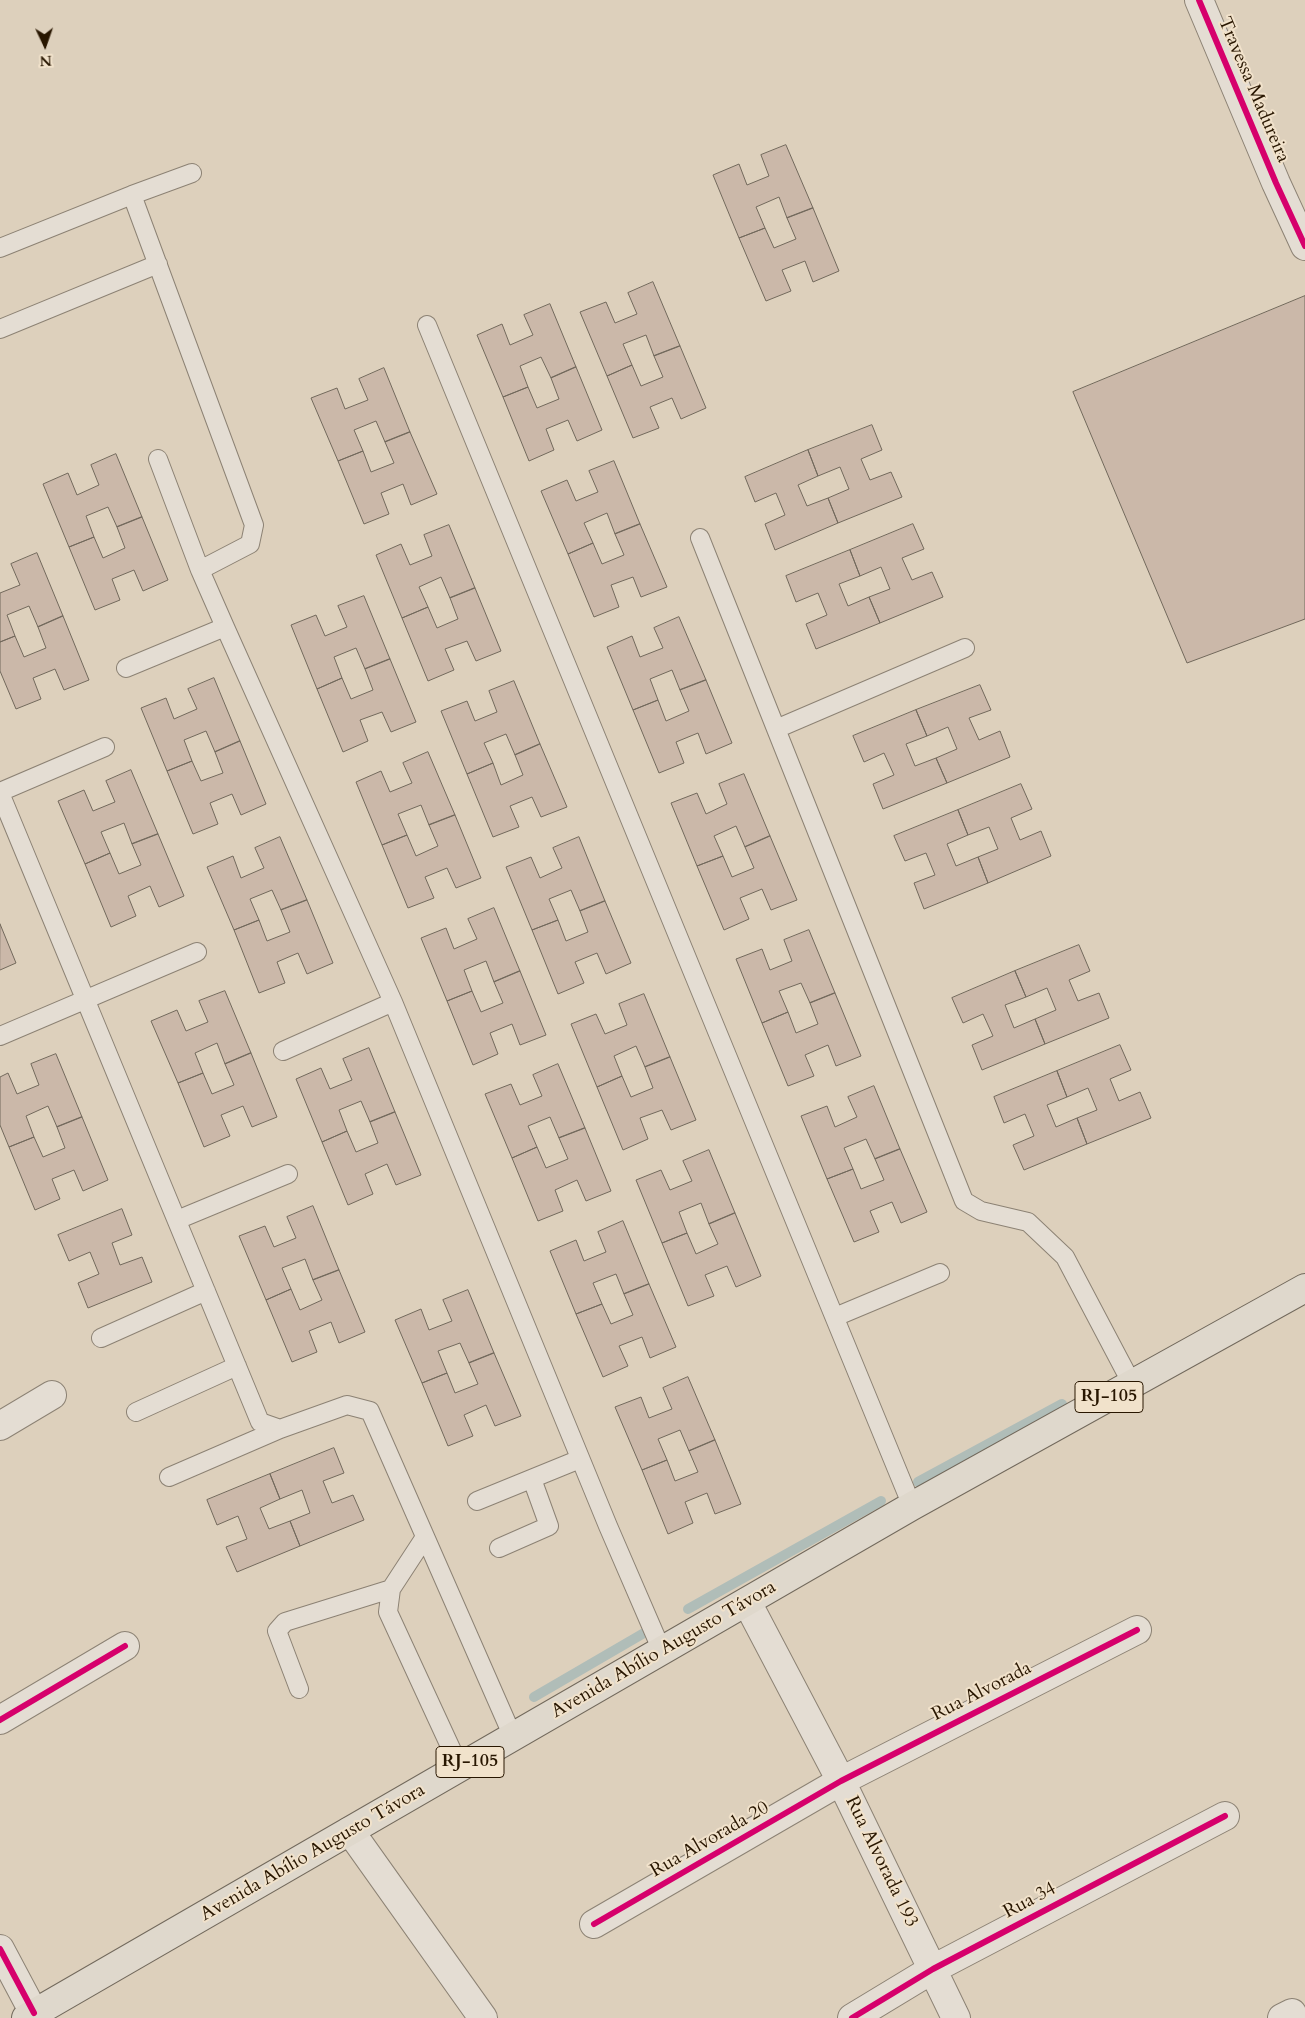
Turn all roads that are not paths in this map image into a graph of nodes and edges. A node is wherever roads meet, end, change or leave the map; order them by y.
1 (1199, 0) edge
2 (192, 173) dead end
3 (132, 195) junction
4 (1305, 246) edge
5 (0, 248) edge
6 (158, 264) junction
7 (427, 325) dead end
8 (0, 329) edge
9 (158, 459) dead end
10 (700, 538) dead end
11 (200, 570) junction
12 (225, 627) junction
13 (965, 648) dead end
14 (126, 668) dead end
15 (776, 730) junction
16 (105, 747) dead end
17 (0, 793) edge
18 (197, 952) dead end
19 (85, 1000) junction
20 (393, 1002) junction
21 (0, 1036) edge
22 (283, 1051) dead end
23 (288, 1174) dead end
24 (177, 1220) junction
25 (940, 1273) dead end
26 (1305, 1288) edge
27 (206, 1291) junction
28 (835, 1317) junction
29 (101, 1338) dead end
30 (237, 1366) junction
31 (1132, 1384) junction
32 (52, 1394) dead end
33 (136, 1412) dead end
34 (0, 1426) edge
35 (280, 1429) junction
36 (580, 1459) junction
37 (169, 1477) dead end
38 (532, 1479) junction
39 (477, 1501) dead end
40 (912, 1506) junction
41 (425, 1537) junction
42 (499, 1548) dead end
43 (391, 1589) junction
44 (747, 1602) junction
45 (1137, 1630) dead end
46 (125, 1646) dead end
47 (662, 1651) junction
48 (299, 1689) dead end
49 (0, 1720) edge
50 (513, 1738) junction
51 (460, 1768) junction
52 (841, 1781) junction
53 (1225, 1816) dead end
54 (350, 1831) junction
55 (594, 1924) dead end
56 (0, 1949) edge
57 (932, 1970) junction
58 (30, 2016) edge
59 (483, 2018) edge
60 (852, 2018) edge
61 (956, 2018) edge

1 - 4 street, Travessa Madureira
2 - 3 lane
3 - 5 lane
3 - 6 lane
6 - 8 lane
6 - 11 lane
7 - 28 lane
9 - 11 lane
10 - 15 lane
11 - 12 lane
12 - 14 lane
12 - 20 lane
13 - 15 lane
15 - 31 lane
16 - 17 lane
17 - 19 lane
18 - 19 lane
19 - 21 lane
19 - 24 lane
20 - 22 lane
20 - 36 lane
23 - 24 lane
24 - 27 lane
25 - 28 lane
26 - 31 main road, Avenida Abílio Augusto Távora / RJ-105
27 - 29 lane
27 - 30 lane
28 - 40 lane
30 - 33 lane
30 - 35 lane
31 - 40 main road, Avenida Abílio Augusto Távora / RJ-105
32 - 34 street
35 - 37 lane
35 - 41 lane
36 - 38 lane
36 - 47 lane
38 - 39 lane
38 - 42 lane
40 - 44 main road, Avenida Abílio Augusto Távora / RJ-105
41 - 43 lane
41 - 50 lane
43 - 48 lane
43 - 51 lane
44 - 47 main road, Avenida Abílio Augusto Távora / RJ-105
44 - 52 street, Rua Alvorada 193
45 - 52 street, Rua Alvorada
46 - 49 street
47 - 50 main road, Avenida Abílio Augusto Távora / RJ-105
50 - 51 main road, Avenida Abílio Augusto Távora / RJ-105
51 - 54 main road, Avenida Abílio Augusto Távora / RJ-105
52 - 55 street, Rua Alvorada 20
52 - 57 street, Rua Alvorada 193
53 - 57 street, Rua 34
54 - 58 main road, Avenida Abílio Augusto Távora / RJ-105
54 - 59 street
56 - 58 street
57 - 60 street, Rua 34
57 - 61 street, Rua Alvorada 193

